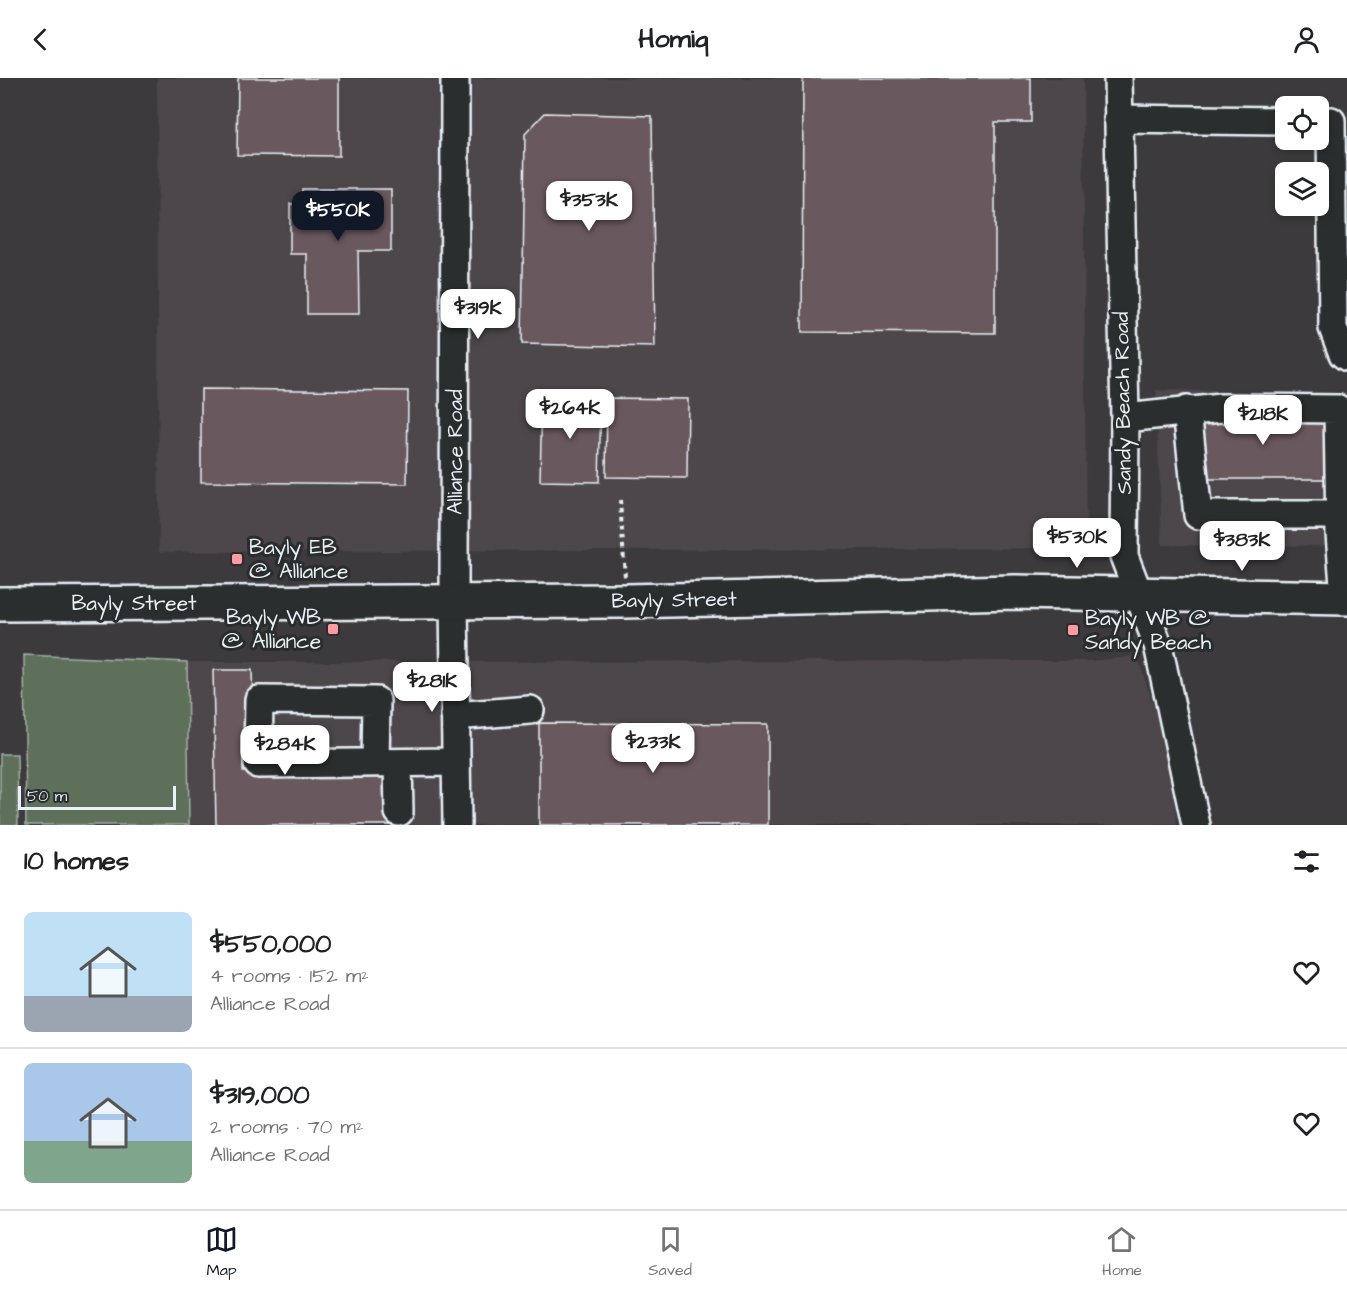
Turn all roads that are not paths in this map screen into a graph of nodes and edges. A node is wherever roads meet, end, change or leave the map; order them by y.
1 (455, 78) edge
2 (1118, 78) edge
3 (1118, 119) junction
4 (1275, 121) edge
5 (1332, 121) edge
6 (1347, 357) edge
7 (1187, 410) junction
8 (1125, 418) junction
9 (1340, 514) junction
10 (1138, 594) junction
11 (1346, 598) edge
12 (454, 601) junction
13 (0, 604) edge
14 (530, 710) dead end
15 (455, 716) junction
16 (456, 762) junction
17 (386, 763) junction
18 (399, 812) dead end
19 (457, 825) edge
20 (1196, 825) edge

1 - 12 street, Alliance Road
2 - 3 street, Sandy Beach Road
3 - 4 street
3 - 8 street, Sandy Beach Road
5 - 6 street
7 - 8 street
7 - 9 street
7 - 9 street
8 - 10 street, Sandy Beach Road
9 - 11 street
10 - 11 main road, Bayly Street
10 - 12 main road, Bayly Street
10 - 20 street, Sandy Beach Road
12 - 13 main road, Bayly Street
12 - 15 street, Alliance Road
14 - 15 street
15 - 16 street, Alliance Road
16 - 17 street
16 - 19 street, Alliance Road
17 - 17 street
17 - 18 street

